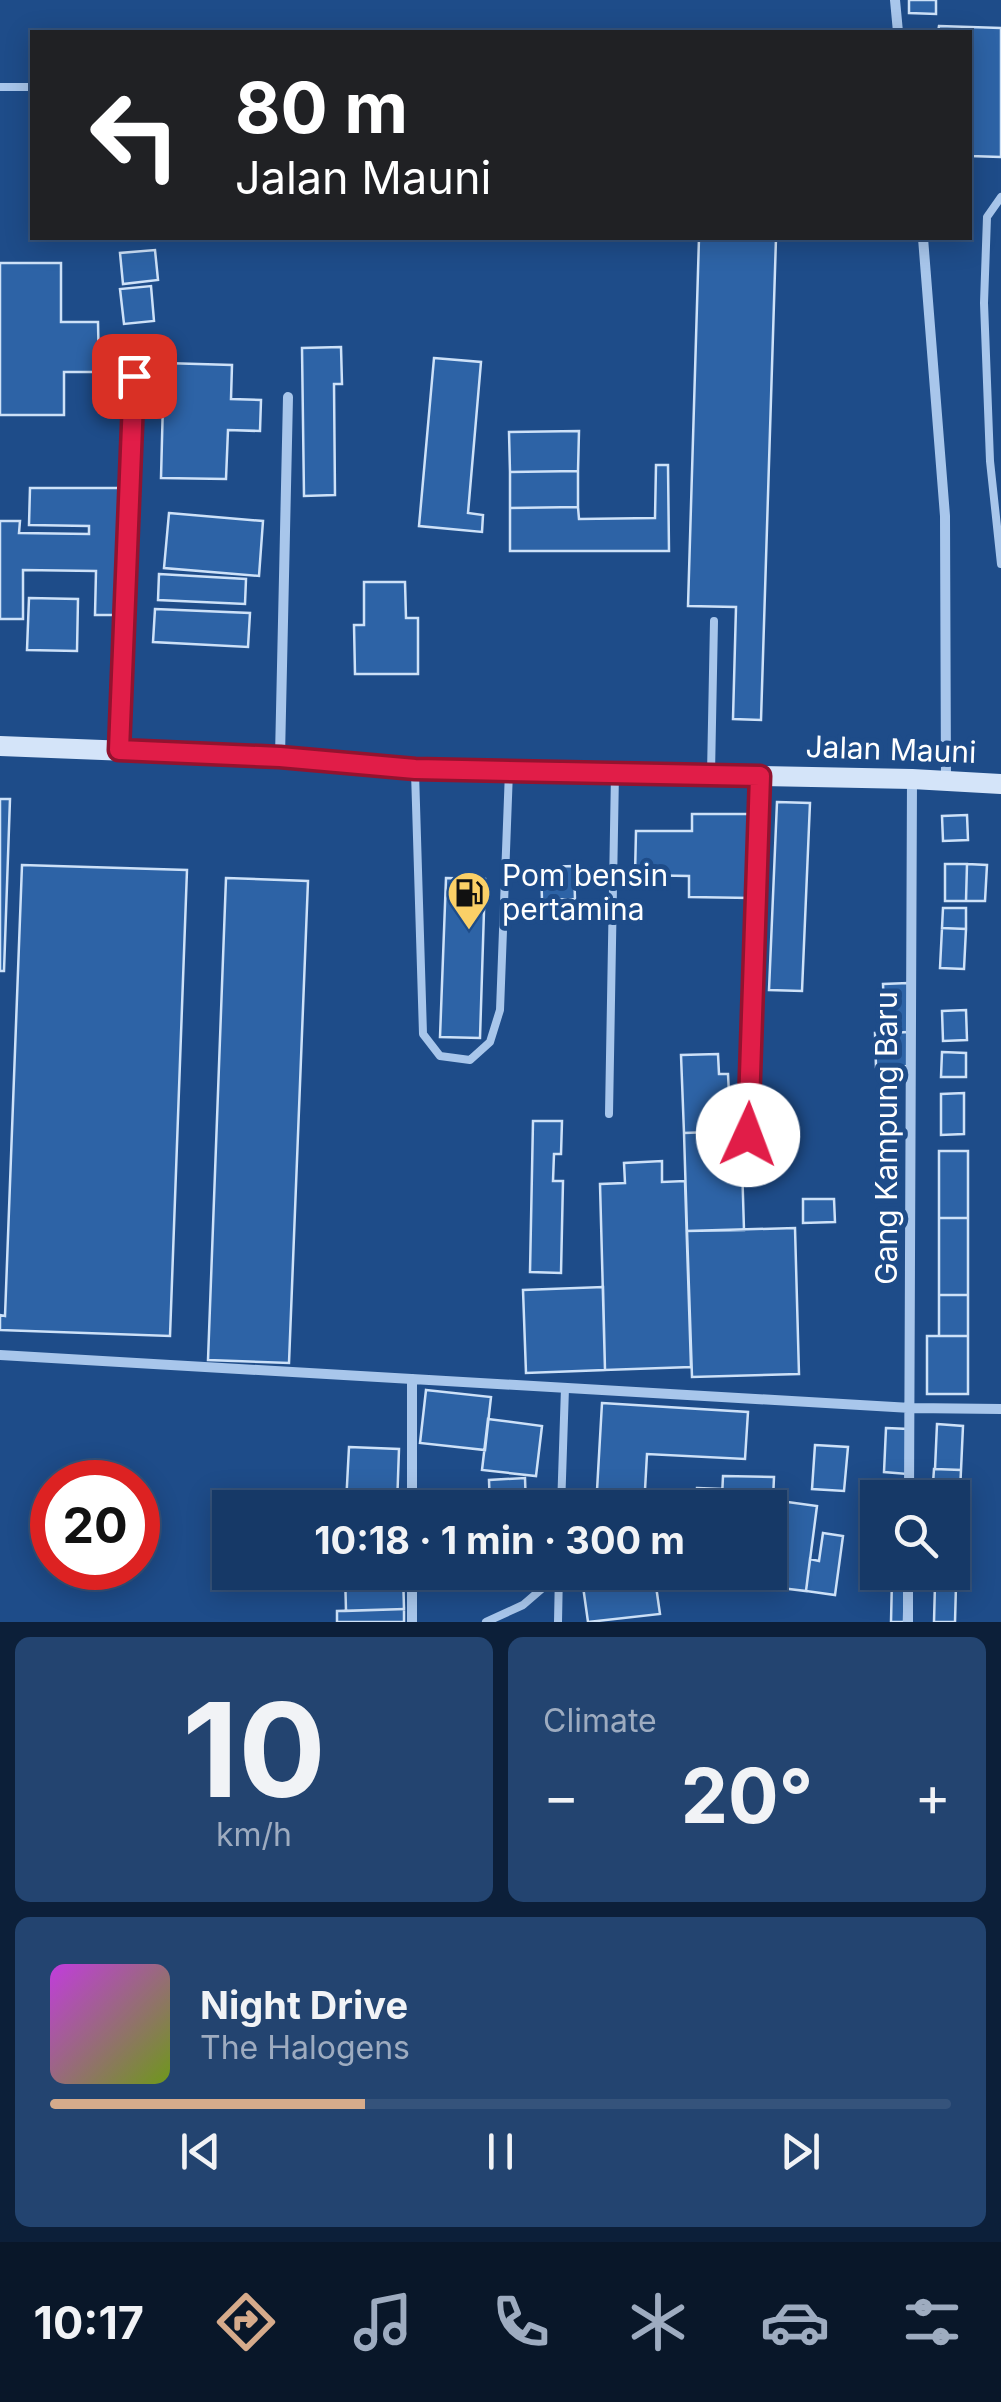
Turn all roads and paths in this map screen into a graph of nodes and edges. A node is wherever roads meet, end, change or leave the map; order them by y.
1 (895, 0) edge
2 (898, 30) edge
3 (0, 87) edge
4 (30, 88) edge
5 (1001, 197) edge
6 (923, 240) edge
7 (135, 341) dead end
8 (288, 397) dead end
9 (1001, 564) edge
10 (714, 621) dead end
11 (0, 746) edge
12 (119, 750) junction
13 (280, 757) junction
14 (415, 769) junction
15 (509, 771) junction
16 (615, 773) junction
17 (711, 774) junction
18 (760, 776) junction
19 (912, 779) junction
20 (946, 781) junction
21 (1001, 784) edge
22 (609, 1114) dead end
23 (748, 1135) dead end
24 (0, 1356) edge
25 (412, 1379) junction
26 (565, 1388) junction
27 (911, 1408) junction
28 (1001, 1409) edge
29 (910, 1480) edge
30 (412, 1490) edge
31 (562, 1490) edge
32 (412, 1590) edge
33 (540, 1590) edge
34 (559, 1590) edge
35 (908, 1590) edge
36 (412, 1622) edge
37 (486, 1622) edge
38 (558, 1622) edge
39 (908, 1622) edge

1 - 2 street
3 - 4 lane
5 - 9 lane
6 - 20 street
7 - 12 lane
8 - 13 street
10 - 17 lane
11 - 12 main road, Jalan Mauni
12 - 13 main road, Jalan Mauni
13 - 14 main road, Jalan Mauni
14 - 15 main road, Jalan Mauni
14 - 15 lane
15 - 16 main road, Jalan Mauni
16 - 17 main road, Jalan Mauni
16 - 22 lane
17 - 18 main road, Jalan Mauni
18 - 19 main road, Jalan Mauni
18 - 23 lane
19 - 20 main road, Jalan Mauni
19 - 27 street, Gang Kampung Baru
20 - 21 main road, Jalan Mauni
24 - 25 street
25 - 26 street
25 - 30 street
26 - 27 street
26 - 31 lane
27 - 28 street
27 - 29 street, Gang Kampung Baru
32 - 36 street
33 - 37 lane
34 - 38 lane
35 - 39 street

